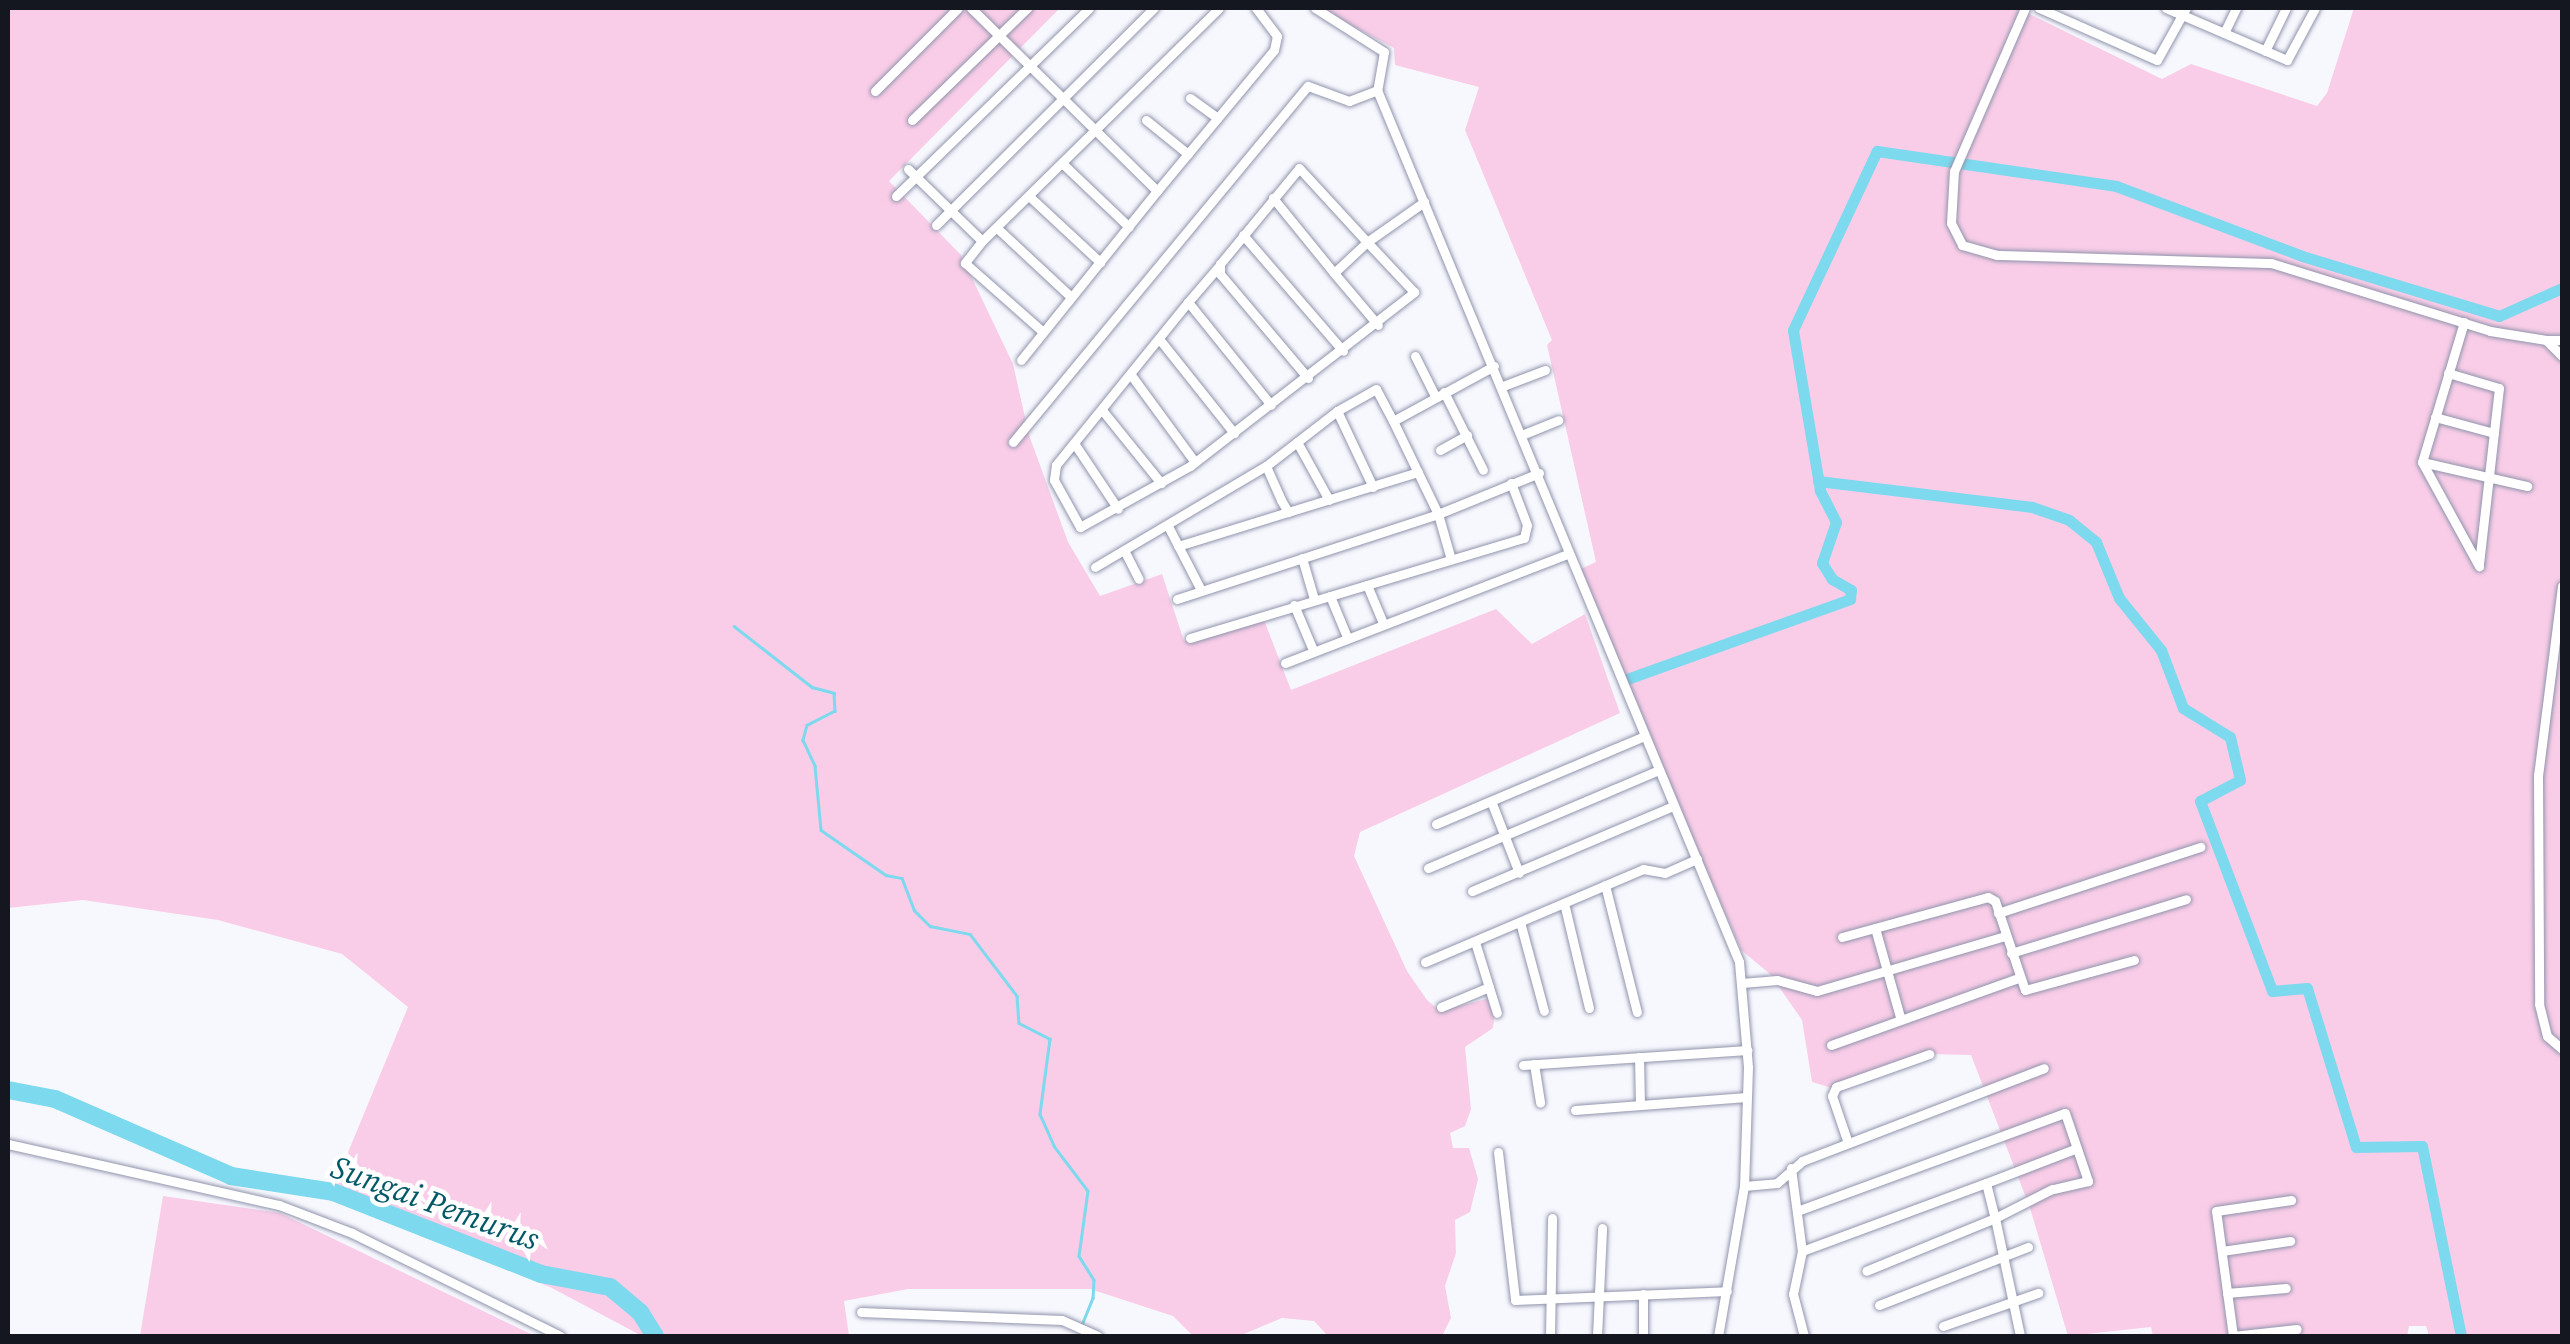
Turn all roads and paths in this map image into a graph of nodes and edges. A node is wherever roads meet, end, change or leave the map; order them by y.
1 (958, 8) edge
2 (971, 8) edge
3 (1027, 8) edge
4 (1089, 8) edge
5 (1154, 8) edge
6 (1220, 8) edge
7 (1256, 8) edge
8 (1315, 8) edge
9 (2025, 8) edge
10 (2039, 8) edge
11 (2166, 8) edge
12 (2236, 8) edge
13 (2286, 8) edge
14 (2314, 8) edge
15 (2185, 11) edge
16 (2224, 33) junction
17 (999, 35) junction
18 (2265, 52) junction
19 (1030, 65) junction
20 (1376, 90) junction
21 (875, 91) dead end
22 (1190, 98) dead end
23 (1065, 100) junction
24 (1218, 118) junction
25 (912, 120) dead end
26 (1146, 120) dead end
27 (1098, 131) junction
28 (1188, 154) junction
29 (1064, 164) junction
30 (912, 173) junction
31 (1158, 191) junction
32 (896, 196) dead end
33 (1030, 197) junction
34 (1273, 198) junction
35 (1424, 202) junction
36 (949, 212) junction
37 (936, 225) dead end
38 (1129, 226) junction
39 (997, 228) junction
40 (1243, 235) junction
41 (982, 241) junction
42 (1367, 242) junction
43 (1100, 262) junction
44 (1219, 266) junction
45 (1334, 273) junction
46 (1072, 297) junction
47 (1188, 302) junction
48 (2464, 322) junction
49 (1378, 325) junction
50 (1043, 332) junction
51 (1160, 340) junction
52 (2546, 340) junction
53 (2562, 340) edge
54 (1343, 351) junction
55 (1415, 356) dead end
56 (2562, 356) edge
57 (1021, 360) dead end
58 (1494, 366) junction
59 (1545, 370) dead end
60 (2448, 373) junction
61 (1131, 375) junction
62 (1308, 378) junction
63 (1503, 386) junction
64 (1439, 394) junction
65 (1271, 405) junction
66 (1102, 410) junction
67 (1336, 411) junction
68 (2436, 417) junction
69 (1558, 420) dead end
70 (1393, 421) junction
71 (1234, 433) junction
72 (2494, 433) junction
73 (1524, 434) junction
74 (1466, 436) junction
75 (1013, 442) dead end
76 (1297, 442) junction
77 (1074, 443) junction
78 (1440, 450) dead end
79 (1195, 462) junction
80 (2422, 462) junction
81 (1266, 466) junction
82 (1484, 470) dead end
83 (1418, 472) junction
84 (1539, 473) junction
85 (2489, 477) junction
86 (1511, 482) junction
87 (1162, 483) junction
88 (2526, 486) dead end
89 (1373, 487) junction
90 (1329, 500) junction
91 (1118, 508) junction
92 (1288, 512) junction
93 (1438, 514) junction
94 (1169, 528) junction
95 (1178, 546) junction
96 (1125, 552) junction
97 (1568, 554) junction
98 (1450, 556) junction
99 (1302, 558) junction
100 (1096, 566) dead end
101 (1138, 579) dead end
102 (1367, 586) junction
103 (2562, 586) edge
104 (1201, 590) junction
105 (1330, 596) junction
106 (1178, 599) dead end
107 (1314, 599) junction
108 (1294, 605) junction
109 (1383, 623) junction
110 (1347, 637) junction
111 (1190, 638) dead end
112 (1313, 650) junction
113 (1285, 662) dead end
114 (1644, 736) junction
115 (1659, 770) junction
116 (1491, 801) junction
117 (1674, 806) junction
118 (1436, 824) dead end
119 (1507, 838) junction
120 (2200, 847) dead end
121 (1697, 859) junction
122 (1428, 868) dead end
123 (1519, 872) junction
124 (1605, 885) junction
125 (1472, 892) dead end
126 (2186, 899) dead end
127 (1564, 903) junction
128 (1998, 913) junction
129 (1520, 922) junction
130 (1875, 928) junction
131 (2005, 936) junction
132 (1842, 937) dead end
133 (1475, 942) junction
134 (2011, 954) junction
135 (2134, 960) dead end
136 (1425, 962) dead end
137 (1885, 971) junction
138 (2018, 978) junction
139 (1742, 983) junction
140 (1489, 987) junction
141 (1441, 1007) dead end
142 (1589, 1008) dead end
143 (1544, 1011) dead end
144 (1637, 1012) dead end
145 (1497, 1013) dead end
146 (1900, 1017) junction
147 (1831, 1046) dead end
148 (2562, 1049) edge
149 (1747, 1050) junction
150 (1929, 1054) dead end
151 (1639, 1057) junction
152 (2044, 1068) dead end
153 (1748, 1097) junction
154 (1540, 1103) dead end
155 (1640, 1105) junction
156 (1576, 1110) dead end
157 (1848, 1143) junction
158 (8, 1144) edge
159 (2077, 1148) junction
160 (1498, 1152) dead end
161 (1792, 1168) junction
162 (1986, 1183) junction
163 (1744, 1186) junction
164 (2290, 1200) dead end
165 (1797, 1211) junction
166 (1552, 1218) dead end
167 (1995, 1218) junction
168 (1602, 1228) dead end
169 (2290, 1242) dead end
170 (2028, 1247) dead end
171 (1802, 1251) junction
172 (2222, 1252) junction
173 (2003, 1257) junction
174 (1866, 1270) dead end
175 (2286, 1288) dead end
176 (1726, 1291) junction
177 (2038, 1293) dead end
178 (2227, 1293) junction
179 (1643, 1294) junction
180 (1597, 1296) junction
181 (1550, 1298) junction
182 (2012, 1300) junction
183 (1879, 1305) dead end
184 (860, 1312) dead end
185 (1943, 1326) dead end
186 (2297, 1328) dead end
187 (560, 1336) edge
188 (1098, 1336) edge
189 (1550, 1336) edge
190 (1598, 1336) edge
191 (1644, 1336) edge
192 (1718, 1336) edge
193 (1804, 1336) edge
194 (2020, 1336) edge
195 (2233, 1336) edge

1 - 21 street
2 - 17 street
3 - 17 street
4 - 19 street
5 - 23 street
6 - 27 street
7 - 24 street
8 - 20 street
9 - 48 street
10 - 15 street
11 - 15 street
12 - 16 street
13 - 18 street
14 - 18 street
15 - 16 street
16 - 18 street
17 - 19 street
17 - 25 street
19 - 23 street
19 - 30 street
20 - 35 street
20 - 75 street
22 - 24 street
23 - 27 street
23 - 36 street
24 - 28 street
26 - 28 street
27 - 29 street
27 - 31 street
28 - 31 street
29 - 33 street
29 - 38 street
30 - 32 street
30 - 36 street
31 - 38 street
33 - 39 street
33 - 43 street
34 - 40 street
34 - 42 street
34 - 45 street
35 - 42 street
35 - 58 street
36 - 37 street
36 - 41 street
38 - 43 street
39 - 41 street
39 - 46 street
40 - 44 street
40 - 54 street
41 - 50 street
42 - 45 street
42 - 49 street
43 - 46 street
44 - 47 street
44 - 62 street
45 - 49 street
46 - 50 street
47 - 51 street
47 - 65 street
48 - 52 street
48 - 60 street
49 - 54 street
50 - 57 street
51 - 61 street
51 - 71 street
52 - 53 street
52 - 56 street
54 - 62 street
55 - 64 street
58 - 63 street
58 - 64 street
59 - 63 street
60 - 68 street
60 - 72 street
61 - 66 street
61 - 79 street
62 - 65 street
63 - 73 street
64 - 70 street
64 - 74 street
65 - 71 street
66 - 77 street
66 - 87 street
67 - 70 street
67 - 76 street
67 - 89 street
68 - 72 street
68 - 80 street
69 - 73 street
70 - 83 street
71 - 79 street
72 - 85 street
73 - 84 street
74 - 78 street
74 - 82 street
76 - 81 street
76 - 90 street
77 - 91 street
77 - 91 street
79 - 87 street
80 - 85 street
80 - 85 street
81 - 92 street
81 - 94 street
83 - 89 street
83 - 93 street
84 - 86 street
84 - 97 street
85 - 88 street
86 - 93 street
86 - 98 street
87 - 91 street
89 - 90 street
90 - 92 street
92 - 95 street
93 - 98 street
93 - 99 street
94 - 95 street
94 - 96 street
95 - 104 street
96 - 100 street
96 - 101 street
97 - 109 street
97 - 114 street
98 - 102 street
99 - 104 street
99 - 107 street
102 - 105 street
102 - 109 street
103 - 148 street
104 - 106 street
105 - 107 street
105 - 110 street
107 - 108 street
108 - 111 street
108 - 112 street
109 - 110 street
110 - 112 street
112 - 113 street
114 - 115 street
114 - 116 street
115 - 117 street
115 - 119 street
116 - 118 street
116 - 119 street
117 - 121 street
117 - 123 street
119 - 122 street
119 - 123 street
120 - 128 street
121 - 124 street
121 - 139 street
123 - 125 street
124 - 127 street
124 - 144 street
126 - 134 street
127 - 129 street
127 - 142 street
128 - 130 street
128 - 131 street
129 - 133 street
129 - 143 street
130 - 132 street
130 - 137 street
131 - 134 street
131 - 137 street
133 - 136 street
133 - 140 street
134 - 138 street
135 - 138 street
137 - 139 street
137 - 146 street
138 - 146 street
139 - 149 street
140 - 141 street
140 - 145 street
146 - 147 street
149 - 151 street
149 - 153 street
150 - 157 street
151 - 154 street
151 - 155 street
152 - 157 street
153 - 155 street
153 - 163 street
155 - 156 street
157 - 161 street
158 - 187 street
159 - 162 street
159 - 165 street
159 - 167 street
160 - 181 street
161 - 163 street
161 - 165 street
162 - 167 street
162 - 171 street
163 - 176 street
164 - 172 street
165 - 171 street
166 - 181 street
167 - 173 street
167 - 174 street
168 - 180 street
169 - 172 street
170 - 173 street
171 - 193 street
172 - 178 street
173 - 182 street
173 - 183 street
175 - 178 street
176 - 179 street
176 - 192 street
177 - 182 street
178 - 195 street
179 - 180 street
179 - 191 street
180 - 181 street
180 - 190 street
181 - 189 street
182 - 185 street
182 - 194 street
184 - 188 street
186 - 195 street

